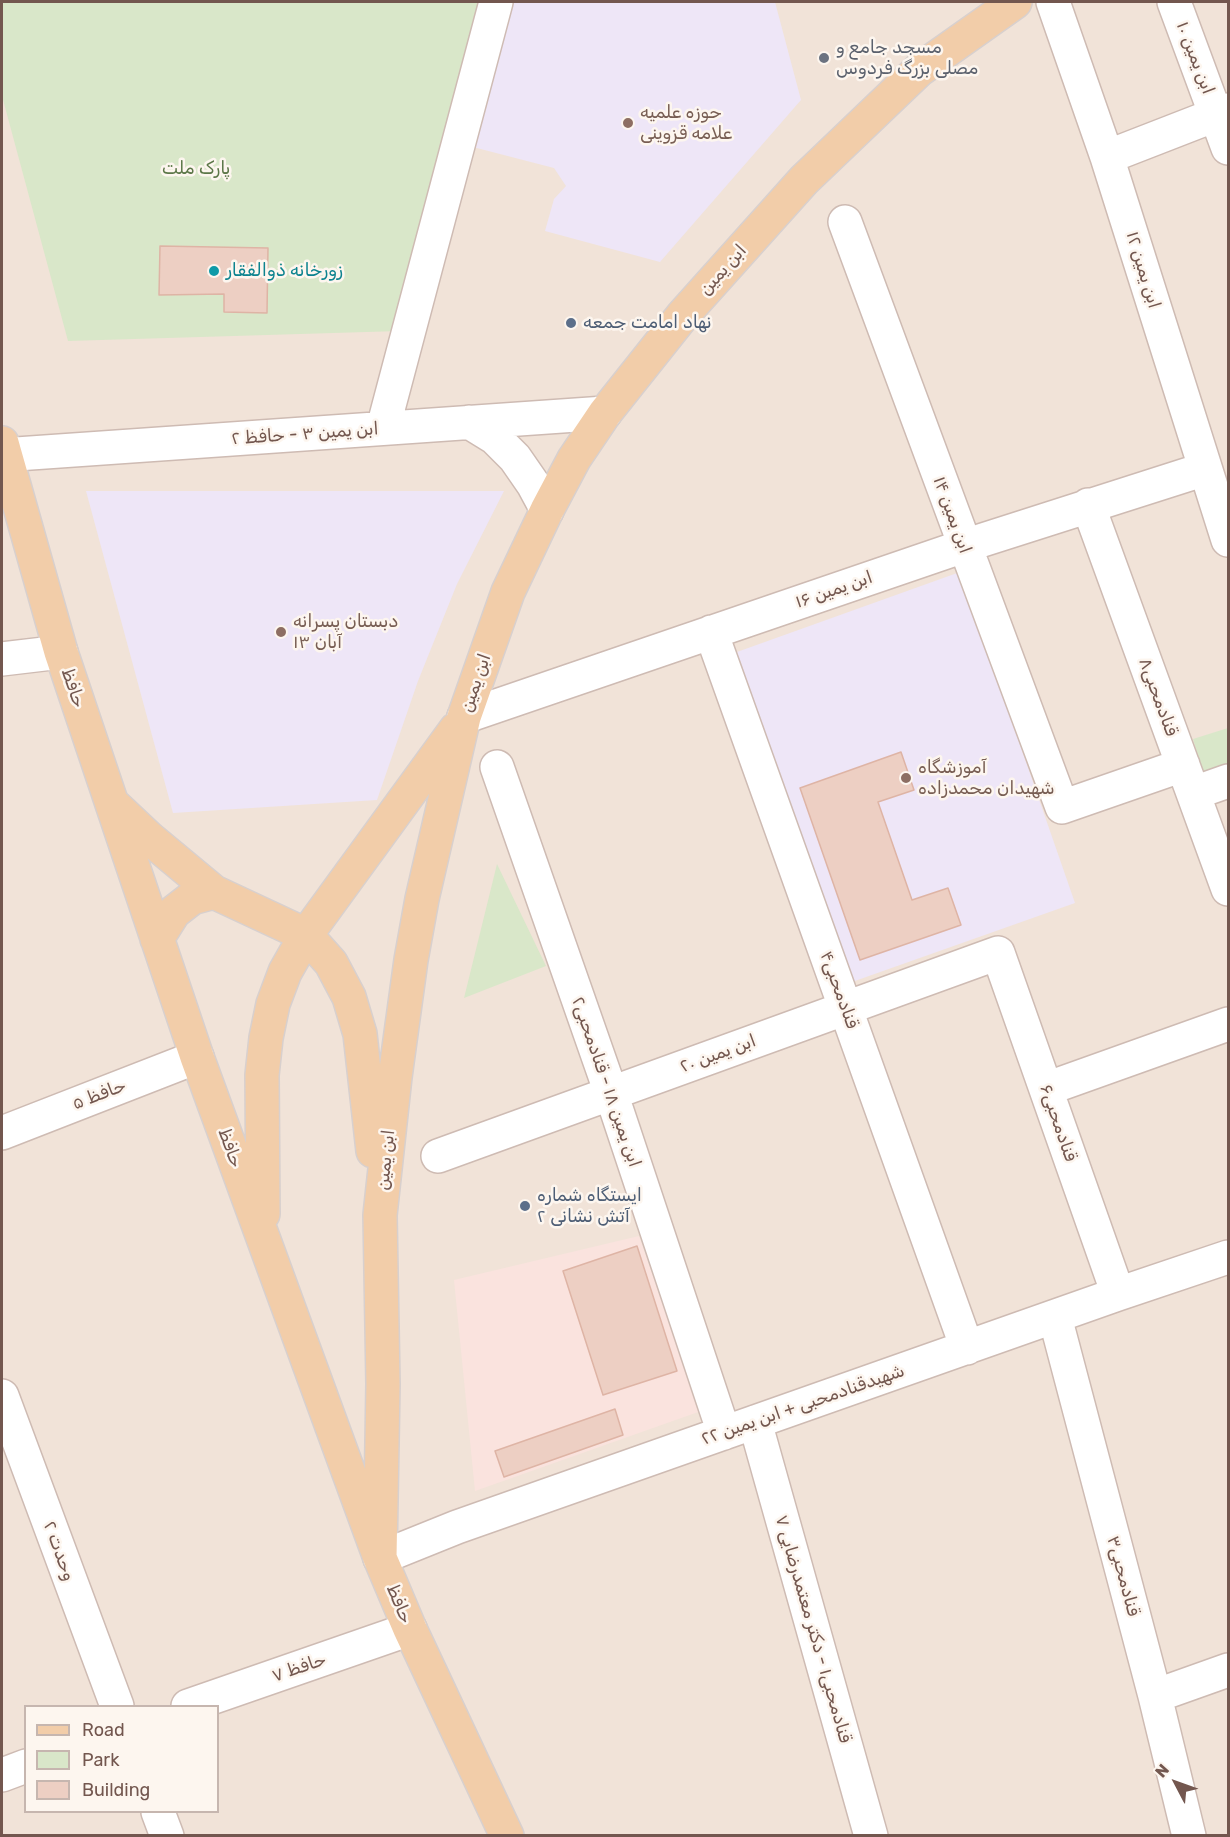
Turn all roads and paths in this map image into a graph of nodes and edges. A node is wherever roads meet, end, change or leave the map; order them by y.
1 (496, 2) edge
2 (1015, 2) edge
3 (1053, 2) edge
4 (1174, 2) edge
5 (1223, 113) edge
6 (1228, 148) edge
7 (1107, 157) junction
8 (845, 222) dead end
9 (605, 412) junction
10 (469, 422) junction
11 (383, 428) junction
12 (2, 451) edge
13 (1205, 469) junction
14 (1088, 505) junction
15 (1223, 506) edge
16 (547, 510) junction
17 (1228, 540) edge
18 (964, 546) junction
19 (711, 632) junction
20 (61, 652) junction
21 (2, 658) edge
22 (464, 717) junction
23 (497, 767) dead end
24 (1188, 779) junction
25 (1228, 781) edge
26 (113, 804) junction
27 (1228, 889) edge
28 (214, 892) junction
29 (306, 935) junction
30 (157, 939) junction
31 (998, 953) joint
32 (845, 1008) junction
33 (1228, 1024) edge
34 (197, 1057) junction
35 (1046, 1089) junction
36 (611, 1093) junction
37 (2, 1133) edge
38 (438, 1156) dead end
39 (380, 1215) junction
40 (263, 1238) junction
41 (1228, 1257) edge
42 (1119, 1294) junction
43 (1055, 1317) junction
44 (967, 1347) junction
45 (2, 1396) edge
46 (755, 1422) junction
47 (724, 1433) junction
48 (380, 1558) junction
49 (410, 1629) junction
50 (1228, 1670) edge
51 (1155, 1696) junction
52 (116, 1705) edge
53 (194, 1705) edge
54 (24, 1767) edge
55 (2, 1775) edge
56 (158, 1813) edge
57 (167, 1836) edge
58 (507, 1836) edge
59 (872, 1836) edge
60 (1189, 1836) edge

1 - 11 street
2 - 9 main road, ابن یمین
3 - 7 street, ابن یمین ۱۲
4 - 5 street, ابن یمین ۱۰
5 - 6 street, ابن یمین ۱۰
5 - 7 street
7 - 13 street, ابن یمین ۱۲
8 - 18 street, ابن یمین ۱۴
9 - 10 street, ابن یمین ۳ - حافظ ۲
9 - 16 main road, ابن یمین
10 - 11 street, ابن یمین ۳ - حافظ ۲
10 - 16 street
11 - 12 street, ابن یمین ۳ - حافظ ۲
12 - 20 main road, حافظ
13 - 14 street, ابن یمین ۱۶
13 - 15 street, ابن یمین ۱۲
14 - 18 street, ابن یمین ۱۶
14 - 24 street, قنادمحبی۸
15 - 17 street, ابن یمین ۱۲
16 - 22 main road, ابن یمین
18 - 19 street, ابن یمین ۱۶
18 - 24 street, ابن یمین ۱۴
19 - 22 street, ابن یمین ۱۶
19 - 32 street, قنادمحبی۴
20 - 21 street
20 - 26 main road, حافظ
22 - 29 main road
22 - 39 main road, ابن یمین
23 - 36 street, ابن یمین ۱۸ - قنادمحبی۲
24 - 25 street
24 - 27 street, قنادمحبی۸
26 - 28 main road
26 - 30 main road, حافظ
28 - 29 main road
28 - 30 main road
29 - 39 main road
29 - 40 main road
30 - 34 main road, حافظ
31 - 32 street, ابن یمین ۲۰
31 - 35 street, قنادمحبی۶
32 - 36 street, ابن یمین ۲۰
32 - 44 street, قنادمحبی۴
33 - 35 street
34 - 37 street, حافظ ۵
34 - 40 main road, حافظ
35 - 42 street, قنادمحبی۶
36 - 38 street, ابن یمین ۲۰
36 - 47 street, ابن یمین ۱۸ - قنادمحبی۲
39 - 48 main road, ابن یمین
40 - 48 main road, حافظ
41 - 42 street, شهیدقنادمحبی + ابن یمین ۲۲
42 - 43 street, شهیدقنادمحبی + ابن یمین ۲۲
43 - 44 street, شهیدقنادمحبی + ابن یمین ۲۲
43 - 51 street, قنادمحبی۳
44 - 46 street, شهیدقنادمحبی + ابن یمین ۲۲
45 - 52 street, وحدت ۲
46 - 47 street, شهیدقنادمحبی + ابن یمین ۲۲
46 - 59 street, قنادمحبی۱ - دکتر معتمدرضایی ۷
47 - 48 street, شهیدقنادمحبی + ابن یمین ۲۲
48 - 49 main road, حافظ
49 - 53 street, حافظ ۷
49 - 58 main road, حافظ
50 - 51 street
51 - 60 street, قنادمحبی۳
54 - 55 street
56 - 57 street

